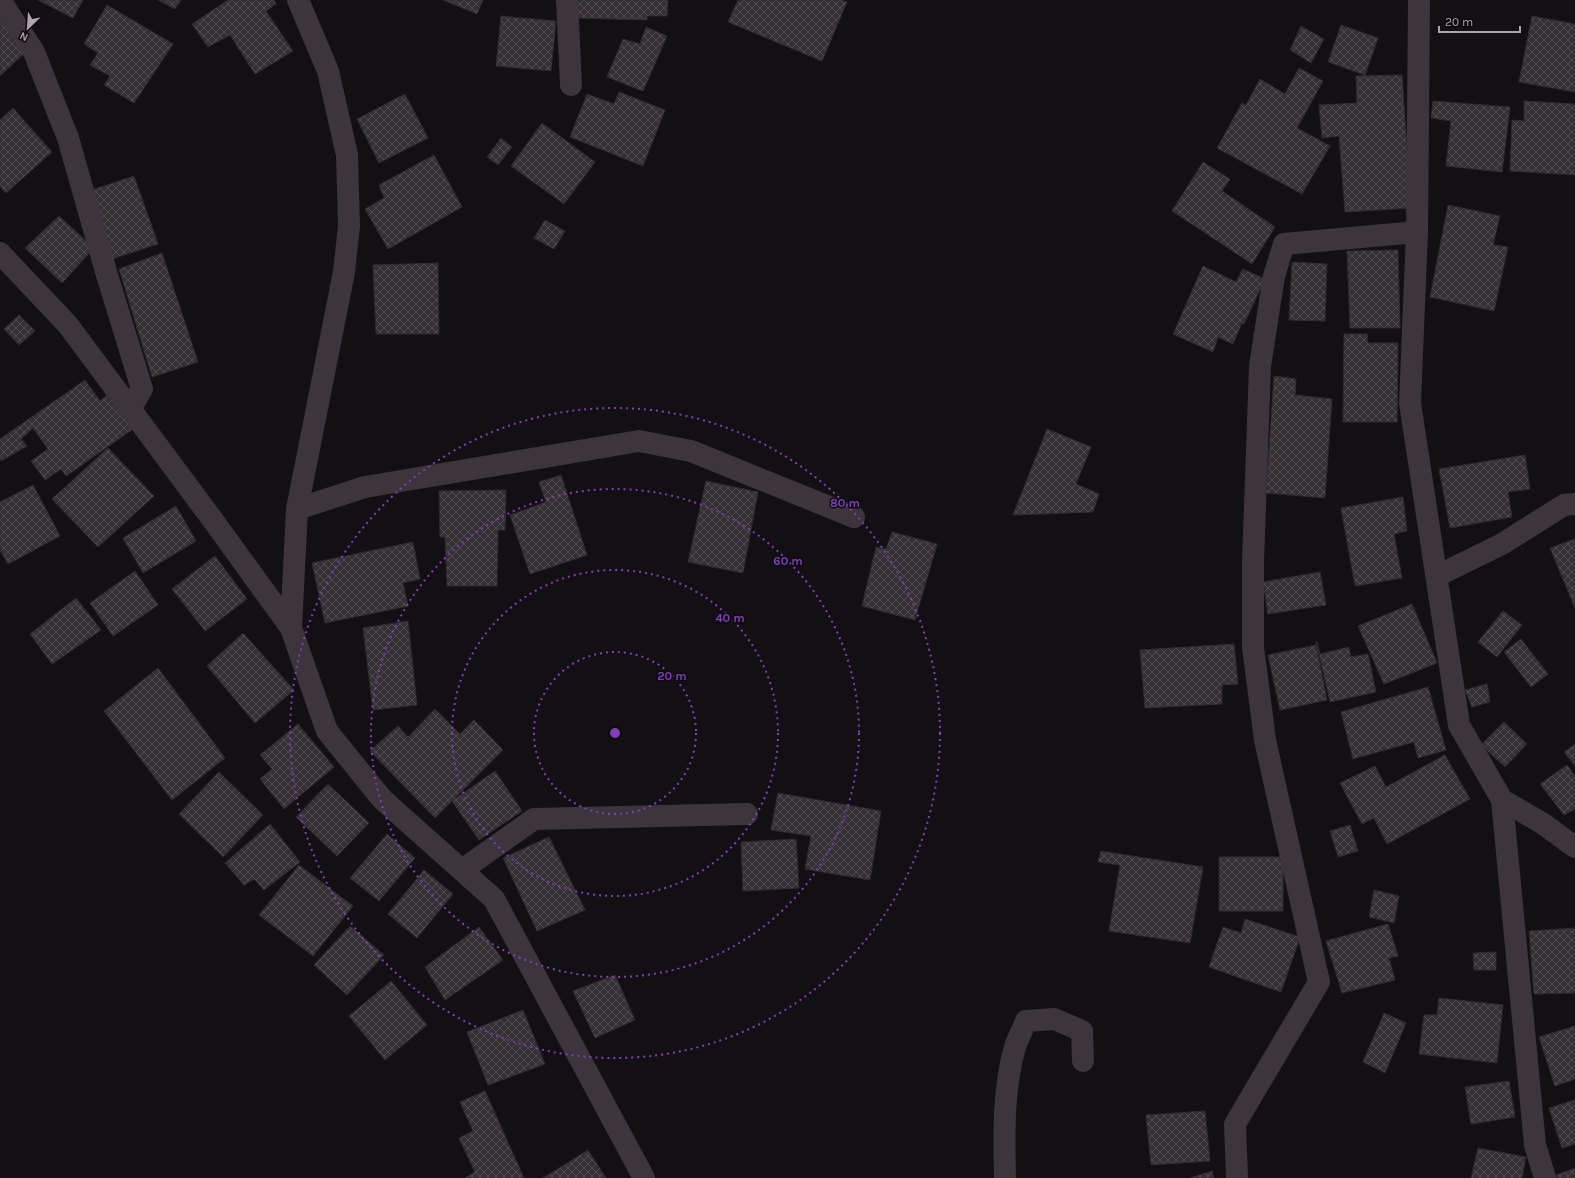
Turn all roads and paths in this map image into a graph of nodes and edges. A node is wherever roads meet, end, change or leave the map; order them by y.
1 (0, 0) edge
2 (298, 0) edge
3 (568, 0) edge
4 (1419, 0) edge
5 (571, 85) dead end
6 (1417, 232) junction
7 (0, 253) edge
8 (130, 409) junction
9 (1575, 504) edge
10 (297, 508) junction
11 (854, 517) dead end
12 (1436, 576) junction
13 (292, 628) junction
14 (1502, 800) junction
15 (747, 814) dead end
16 (1575, 847) edge
17 (462, 870) junction
18 (1083, 1061) dead end
19 (644, 1178) edge
20 (1005, 1178) edge
21 (1237, 1178) edge
22 (1545, 1178) edge

1 - 8 street
2 - 10 street
3 - 5 street
4 - 6 street
6 - 12 street
6 - 21 street
7 - 8 street
8 - 13 street
9 - 12 street
10 - 11 street
10 - 13 street
12 - 14 street
13 - 17 street
14 - 16 street
14 - 22 street
15 - 17 street
17 - 19 street
18 - 20 street

